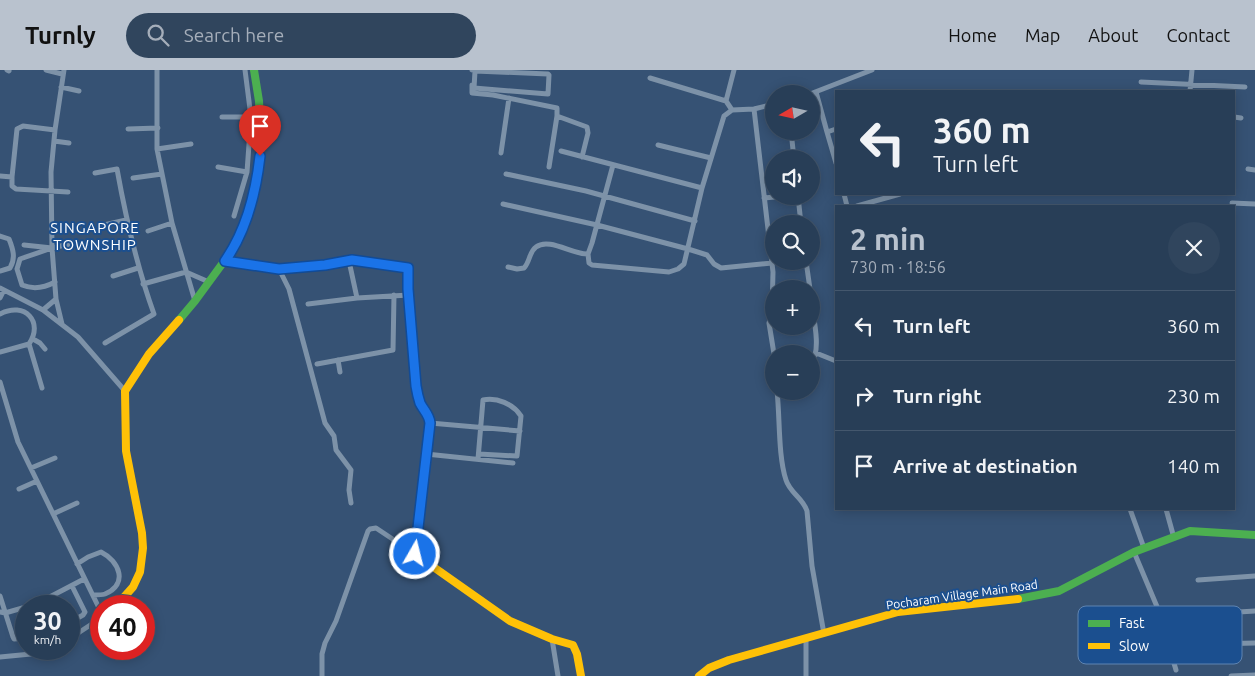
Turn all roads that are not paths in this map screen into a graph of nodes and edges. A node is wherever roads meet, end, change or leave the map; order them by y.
1 (46, 70) edge
2 (157, 70) edge
3 (245, 70) edge
4 (254, 70) edge
5 (473, 70) edge
6 (734, 70) edge
7 (872, 70) edge
8 (1192, 70) edge
9 (63, 72) edge
10 (650, 78) dead end
11 (1141, 82) dead end
12 (1191, 84) junction
13 (61, 87) junction
14 (1245, 87) dead end
15 (79, 90) dead end
16 (820, 90) edge
17 (1190, 90) edge
18 (509, 98) junction
19 (726, 101) junction
20 (765, 106) edge
21 (754, 109) junction
22 (732, 110) junction
23 (820, 112) edge
24 (557, 116) junction
25 (222, 117) dead end
26 (251, 117) junction
27 (1235, 117) edge
28 (1241, 118) dead end
29 (158, 128) junction
30 (128, 129) dead end
31 (835, 129) edge
32 (55, 130) junction
33 (827, 132) junction
34 (54, 141) junction
35 (69, 143) dead end
36 (191, 144) dead end
37 (658, 145) dead end
38 (158, 149) junction
39 (561, 152) dead end
40 (501, 153) dead end
41 (582, 157) junction
42 (711, 158) junction
43 (835, 160) edge
44 (613, 165) junction
45 (549, 166) dead end
46 (218, 167) dead end
47 (1248, 170) dead end
48 (1255, 170) edge
49 (247, 172) junction
50 (95, 173) dead end
51 (162, 174) junction
52 (506, 174) dead end
53 (0, 176) edge
54 (12, 177) junction
55 (133, 178) dead end
56 (702, 188) junction
57 (51, 191) junction
58 (68, 192) dead end
59 (896, 195) edge
60 (604, 196) junction
61 (764, 198) joint
62 (503, 204) dead end
63 (1232, 204) dead end
64 (1255, 204) edge
65 (861, 205) edge
66 (766, 215) edge
67 (234, 216) dead end
68 (126, 220) junction
69 (695, 221) junction
70 (172, 223) junction
71 (104, 225) dead end
72 (597, 225) junction
73 (148, 231) dead end
74 (0, 236) edge
75 (74, 243) dead end
76 (24, 245) dead end
77 (52, 248) junction
78 (688, 249) junction
79 (588, 254) junction
80 (225, 261) junction
81 (349, 261) junction
82 (765, 265) edge
83 (508, 267) dead end
84 (138, 268) junction
85 (279, 269) junction
86 (772, 270) edge
87 (0, 271) edge
88 (186, 272) junction
89 (113, 276) dead end
90 (55, 282) junction
91 (209, 282) junction
92 (143, 284) junction
93 (2, 289) edge
94 (394, 295) junction
95 (409, 295) junction
96 (0, 298) edge
97 (356, 298) junction
98 (56, 299) junction
99 (195, 301) junction
100 (308, 304) dead end
101 (43, 310) junction
102 (0, 314) edge
103 (62, 325) junction
104 (31, 342) junction
105 (105, 343) dead end
106 (773, 345) edge
107 (45, 349) dead end
108 (0, 352) edge
109 (820, 355) edge
110 (338, 360) junction
111 (835, 361) edge
112 (317, 364) dead end
113 (340, 372) dead end
114 (0, 382) edge
115 (42, 388) dead end
116 (125, 392) junction
117 (778, 400) edge
118 (430, 423) junction
119 (480, 427) junction
120 (520, 431) junction
121 (426, 454) junction
122 (478, 457) junction
123 (55, 458) dead end
124 (514, 463) dead end
125 (31, 468) junction
126 (37, 481) junction
127 (19, 490) dead end
128 (76, 503) dead end
129 (351, 503) dead end
130 (1130, 510) edge
131 (1166, 510) edge
132 (53, 514) junction
133 (1255, 535) edge
134 (1174, 538) junction
135 (1144, 548) junction
136 (1134, 552) junction
137 (415, 554) junction
138 (77, 564) junction
139 (1255, 576) edge
140 (84, 579) junction
141 (1198, 580) dead end
142 (72, 586) junction
143 (58, 595) edge
144 (76, 595) edge
145 (93, 595) joint
146 (126, 595) edge
147 (0, 596) edge
148 (80, 602) edge
149 (1157, 606) edge
150 (1255, 611) edge
151 (3, 612) edge
152 (1242, 612) edge
153 (80, 617) edge
154 (824, 634) junction
155 (15, 638) edge
156 (552, 639) junction
157 (806, 639) junction
158 (1242, 643) edge
159 (1255, 643) edge
160 (15, 656) edge
161 (0, 658) edge
162 (1174, 664) edge
163 (1176, 670) dead end
164 (1255, 674) edge
165 (322, 676) edge
166 (558, 676) edge
167 (581, 676) edge
168 (699, 676) edge
169 (806, 676) edge
170 (1231, 676) edge

1 - 9 street
2 - 29 street
3 - 26 street
4 - 80 street
5 - 5 street
5 - 18 street
6 - 19 street
7 - 16 street
8 - 12 street
9 - 13 street
10 - 19 street
11 - 12 street
12 - 14 street
12 - 17 street
13 - 15 street
13 - 32 street
18 - 24 street
18 - 40 street
19 - 22 street
20 - 21 street
21 - 22 street
21 - 61 street
22 - 42 street
23 - 33 street
24 - 41 street
24 - 45 street
25 - 26 street
26 - 49 street
27 - 28 street
29 - 30 street
29 - 38 street
31 - 33 street
32 - 34 street
32 - 54 street
33 - 43 street
34 - 35 street
34 - 57 street
36 - 38 street
37 - 42 street
38 - 51 street
39 - 41 street
41 - 44 street
42 - 56 street
44 - 56 street
44 - 60 street
46 - 49 street
47 - 48 street
49 - 67 street
50 - 68 street
51 - 55 street
51 - 70 street
52 - 60 street
53 - 54 street
54 - 57 street
56 - 69 street
57 - 58 street
57 - 77 street
59 - 65 street
60 - 69 street
60 - 72 street
61 - 66 street
62 - 72 street
63 - 64 street
68 - 71 street
68 - 84 street
69 - 78 street
70 - 73 street
70 - 88 street
72 - 78 street
72 - 79 street
74 - 87 street
75 - 77 street
76 - 77 street
77 - 90 street
77 - 90 street
78 - 79 street
78 - 82 street
79 - 83 street
80 - 85 street
80 - 91 street
81 - 85 street
81 - 95 street
81 - 97 street
84 - 89 street
84 - 92 street
85 - 129 street
86 - 106 street
88 - 91 street
88 - 92 street
88 - 99 street
90 - 98 street
91 - 99 street
92 - 105 street
93 - 96 street
93 - 101 street
94 - 95 street
94 - 97 street
94 - 110 street
95 - 118 street
97 - 100 street
98 - 101 street
98 - 103 street
99 - 116 street
101 - 103 street
102 - 104 street
103 - 116 street
104 - 107 street
104 - 108 street
104 - 115 street
109 - 111 street
110 - 112 street
110 - 113 street
114 - 125 street
116 - 146 street
117 - 154 street
118 - 119 street
118 - 121 street
119 - 120 street
119 - 120 street
119 - 122 street
120 - 122 street
121 - 122 street
121 - 137 street
122 - 124 street
123 - 125 street
125 - 126 street
126 - 127 street
126 - 132 street
128 - 132 street
130 - 135 street
131 - 134 street
132 - 138 street
133 - 134 street, Pocharam Village Main Road
134 - 135 street, Pocharam Village Main Road
135 - 136 street, Pocharam Village Main Road
136 - 149 street
136 - 154 street, Pocharam Village Main Road
137 - 156 street
137 - 165 street
138 - 140 street
138 - 145 street
139 - 141 street
140 - 142 street
140 - 145 street
142 - 143 street
142 - 144 street
147 - 151 street
148 - 153 street
150 - 152 street
151 - 155 street
154 - 157 street, Pocharam Village Main Road
156 - 166 street
156 - 167 street
157 - 168 street, Pocharam Village Main Road
157 - 169 street
158 - 159 street
160 - 161 street
162 - 163 street
164 - 170 street

